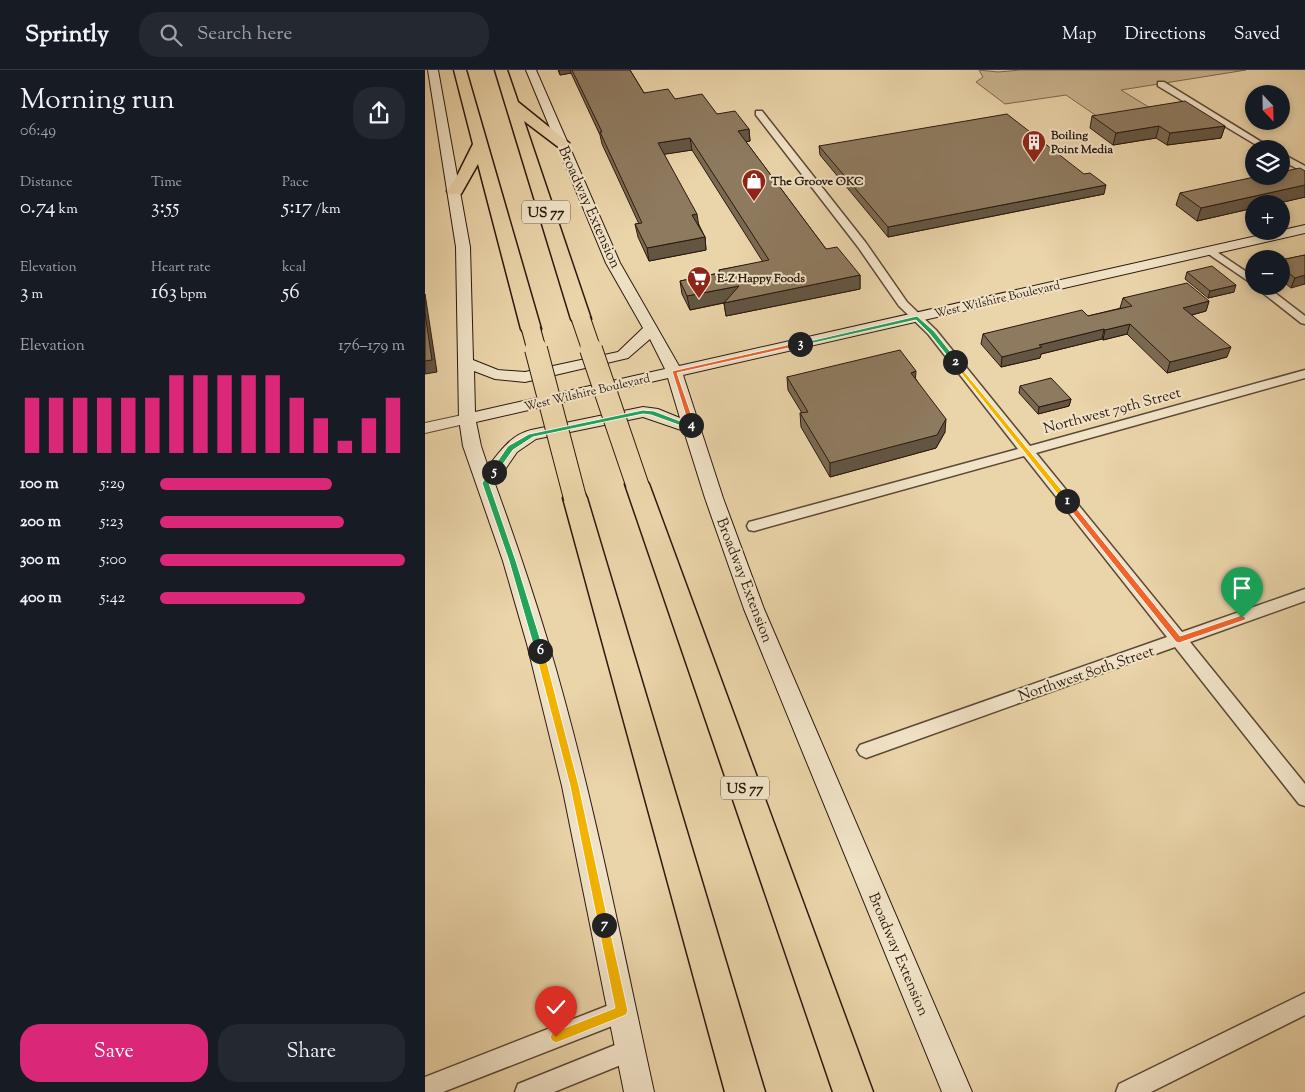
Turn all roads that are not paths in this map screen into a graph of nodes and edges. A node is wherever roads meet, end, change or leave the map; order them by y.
1 (433, 70) edge
2 (460, 70) edge
3 (501, 70) edge
4 (531, 70) edge
5 (1161, 84) dead end
6 (512, 104) junction
7 (759, 113) dead end
8 (1254, 140) edge
9 (562, 143) junction
10 (480, 144) junction
11 (1290, 161) edge
12 (1305, 170) edge
13 (455, 191) junction
14 (1305, 229) edge
15 (1211, 251) junction
16 (1245, 276) edge
17 (1271, 295) edge
18 (917, 318) junction
19 (1305, 321) edge
20 (651, 329) junction
21 (467, 363) junction
22 (674, 372) junction
23 (1305, 374) edge
24 (467, 419) junction
25 (425, 428) edge
26 (692, 428) junction
27 (1026, 450) junction
28 (486, 483) junction
29 (754, 526) dead end
30 (1305, 595) edge
31 (1179, 640) junction
32 (866, 750) dead end
33 (1305, 798) edge
34 (1305, 1004) edge
35 (622, 1011) junction
36 (630, 1050) junction
37 (425, 1088) edge
38 (526, 1092) edge
39 (639, 1092) edge
40 (745, 1092) edge
41 (853, 1092) edge
42 (957, 1092) edge
43 (1127, 1092) edge

1 - 13 main road
2 - 10 highway, US 77
3 - 6 highway, US 77
4 - 9 main road, Broadway Extension
5 - 8 street
6 - 9 highway
6 - 41 highway, US 77, bridge
7 - 18 street
9 - 20 main road, Broadway Extension
10 - 13 highway
10 - 40 highway, US 77, bridge
11 - 12 street
13 - 21 main road
14 - 15 main road, West Wilshire Boulevard
15 - 16 street
15 - 18 main road, West Wilshire Boulevard
17 - 19 street
18 - 22 main road, West Wilshire Boulevard
18 - 27 street
20 - 21 main road
20 - 22 main road, Broadway Extension
21 - 24 main road
22 - 24 main road, West Wilshire Boulevard
22 - 26 main road, Broadway Extension
23 - 27 street, Northwest 79th Street
24 - 25 street, West Wilshire Boulevard
24 - 28 main road
26 - 28 main road
26 - 42 main road, Broadway Extension
27 - 29 street, Northwest 79th Street
27 - 31 street
28 - 35 main road
30 - 31 street, Northwest 80th Street
31 - 32 street, Northwest 80th Street
31 - 33 street
34 - 43 street
35 - 36 main road
35 - 37 street
36 - 38 street
36 - 39 main road

